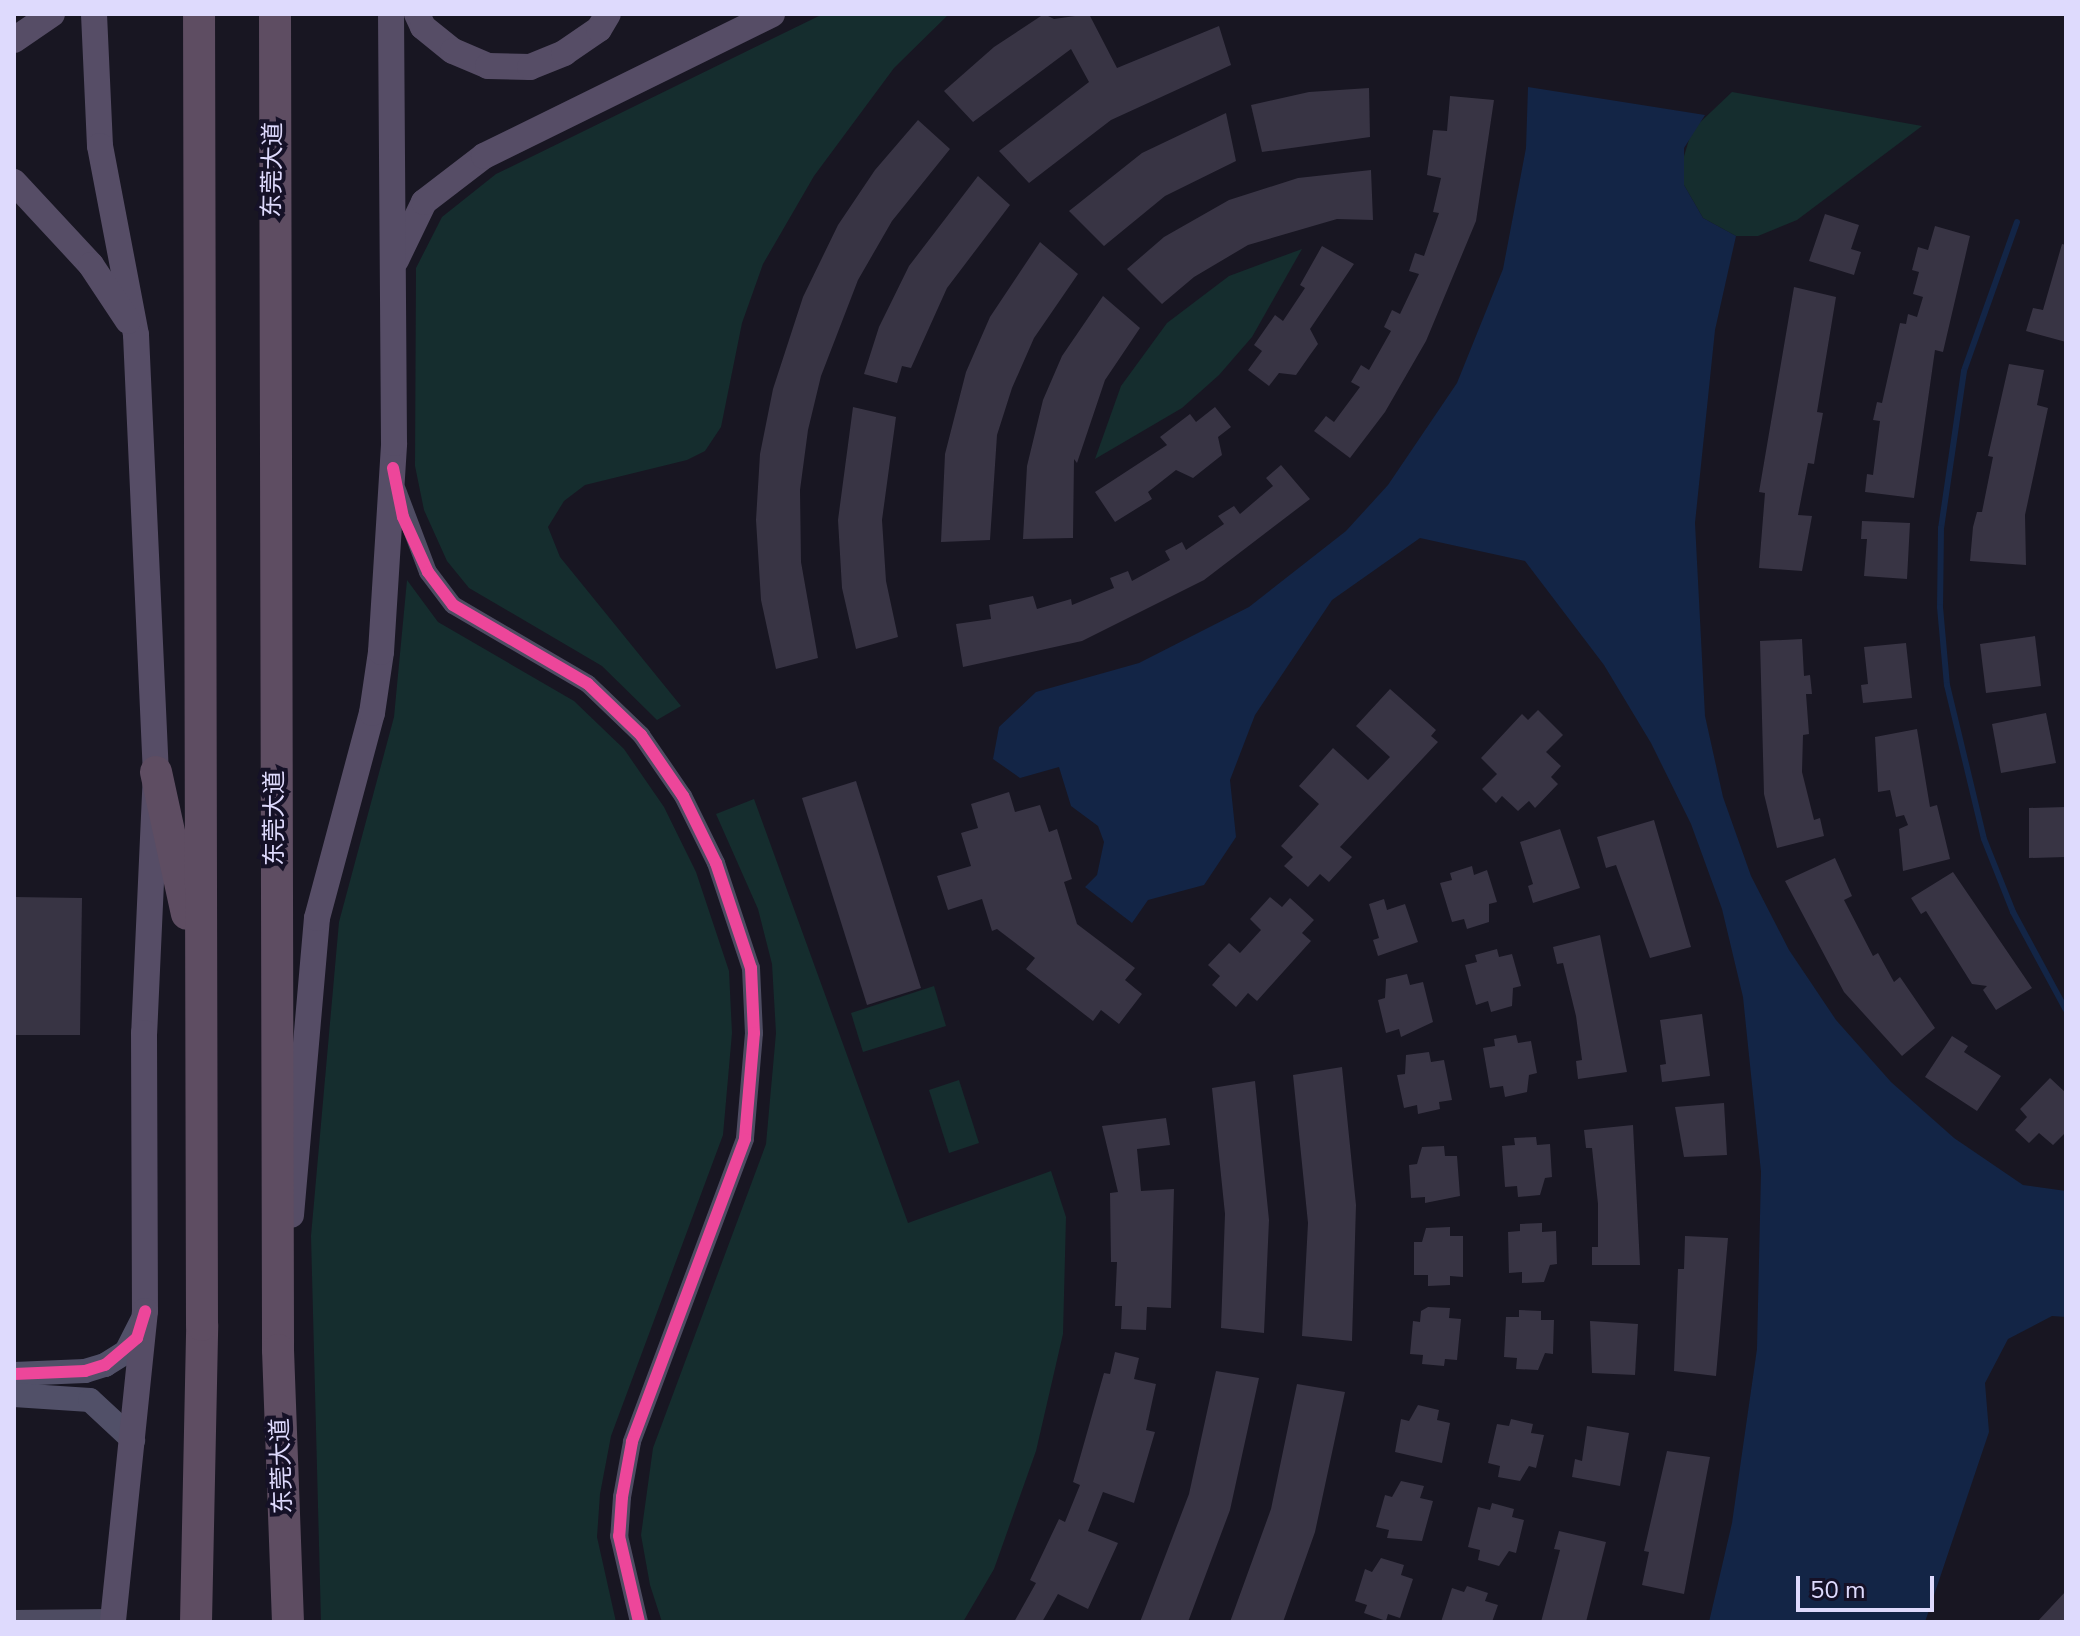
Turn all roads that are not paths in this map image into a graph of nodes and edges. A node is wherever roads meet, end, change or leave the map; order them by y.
1 (52, 14) edge
2 (94, 14) edge
3 (199, 14) edge
4 (275, 14) edge
5 (391, 14) edge
6 (417, 14) edge
7 (608, 14) edge
8 (772, 14) edge
9 (14, 40) edge
10 (14, 182) edge
11 (394, 263) junction
12 (136, 335) junction
13 (393, 468) junction
14 (156, 772) junction
15 (201, 977) junction
16 (145, 1311) junction
17 (278, 1350) junction
18 (14, 1374) edge
19 (14, 1395) edge
20 (133, 1440) junction
21 (14, 1619) edge
22 (113, 1620) edge
23 (196, 1622) edge
24 (288, 1622) edge
25 (639, 1622) edge

1 - 9 main road
2 - 12 main road
3 - 15 highway
4 - 17 highway, 东莞大道
5 - 11 main road
6 - 7 main road
8 - 11 main road
10 - 12 main road
11 - 13 main road
12 - 14 main road
13 - 17 main road
13 - 25 street
14 - 15 highway
14 - 16 main road
15 - 23 highway
16 - 18 street
16 - 20 main road
17 - 24 highway, 东莞大道
19 - 20 street
20 - 22 main road
21 - 22 street

